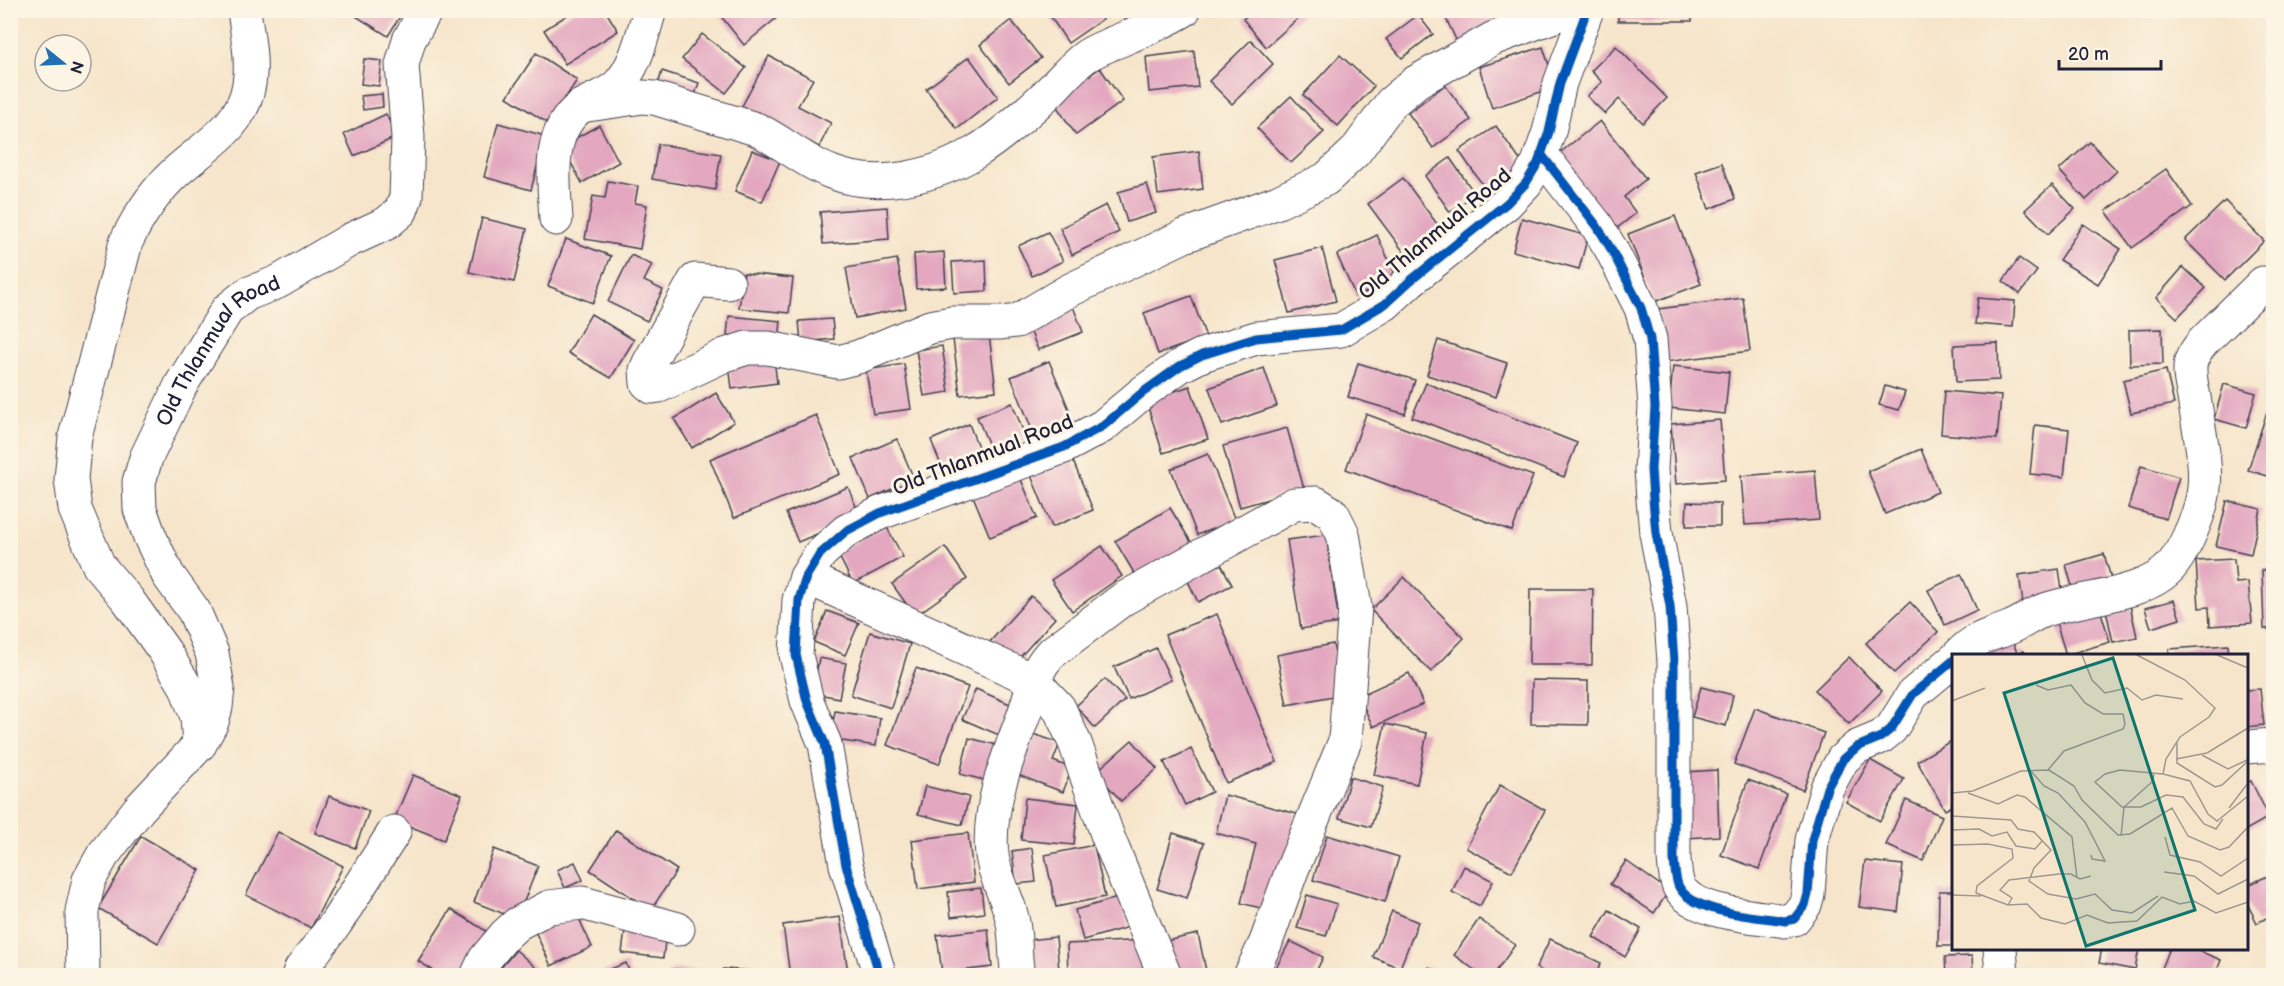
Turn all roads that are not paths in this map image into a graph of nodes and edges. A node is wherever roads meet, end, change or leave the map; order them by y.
1 (244, 10) edge
2 (426, 10) edge
3 (650, 10) edge
4 (1184, 10) edge
5 (1570, 10) edge
6 (1587, 10) edge
7 (581, 106) junction
8 (1541, 154) junction
9 (556, 219) dead end
10 (728, 283) dead end
11 (2263, 283) dead end
12 (806, 576) junction
13 (1960, 654) edge
14 (1952, 662) edge
15 (1033, 680) junction
16 (199, 745) junction
17 (2274, 745) edge
18 (2248, 747) edge
19 (394, 832) dead end
20 (678, 930) dead end
21 (2000, 950) edge
22 (82, 975) edge
23 (298, 975) edge
24 (477, 975) edge
25 (880, 975) edge
26 (1018, 975) edge
27 (1165, 975) edge
28 (1250, 975) edge
29 (2002, 975) edge

1 - 16 street
2 - 16 street, Old Thlanmual Road
3 - 7 street
4 - 7 street
5 - 10 street
6 - 8 street, Old Thlanmual Road
7 - 9 street
8 - 12 street, Old Thlanmual Road
8 - 14 street
11 - 13 street
12 - 15 street
12 - 25 street, Old Thlanmual Road
15 - 26 street
15 - 27 street
15 - 28 street
16 - 22 street
17 - 18 street
19 - 23 street
20 - 24 street
21 - 29 street

